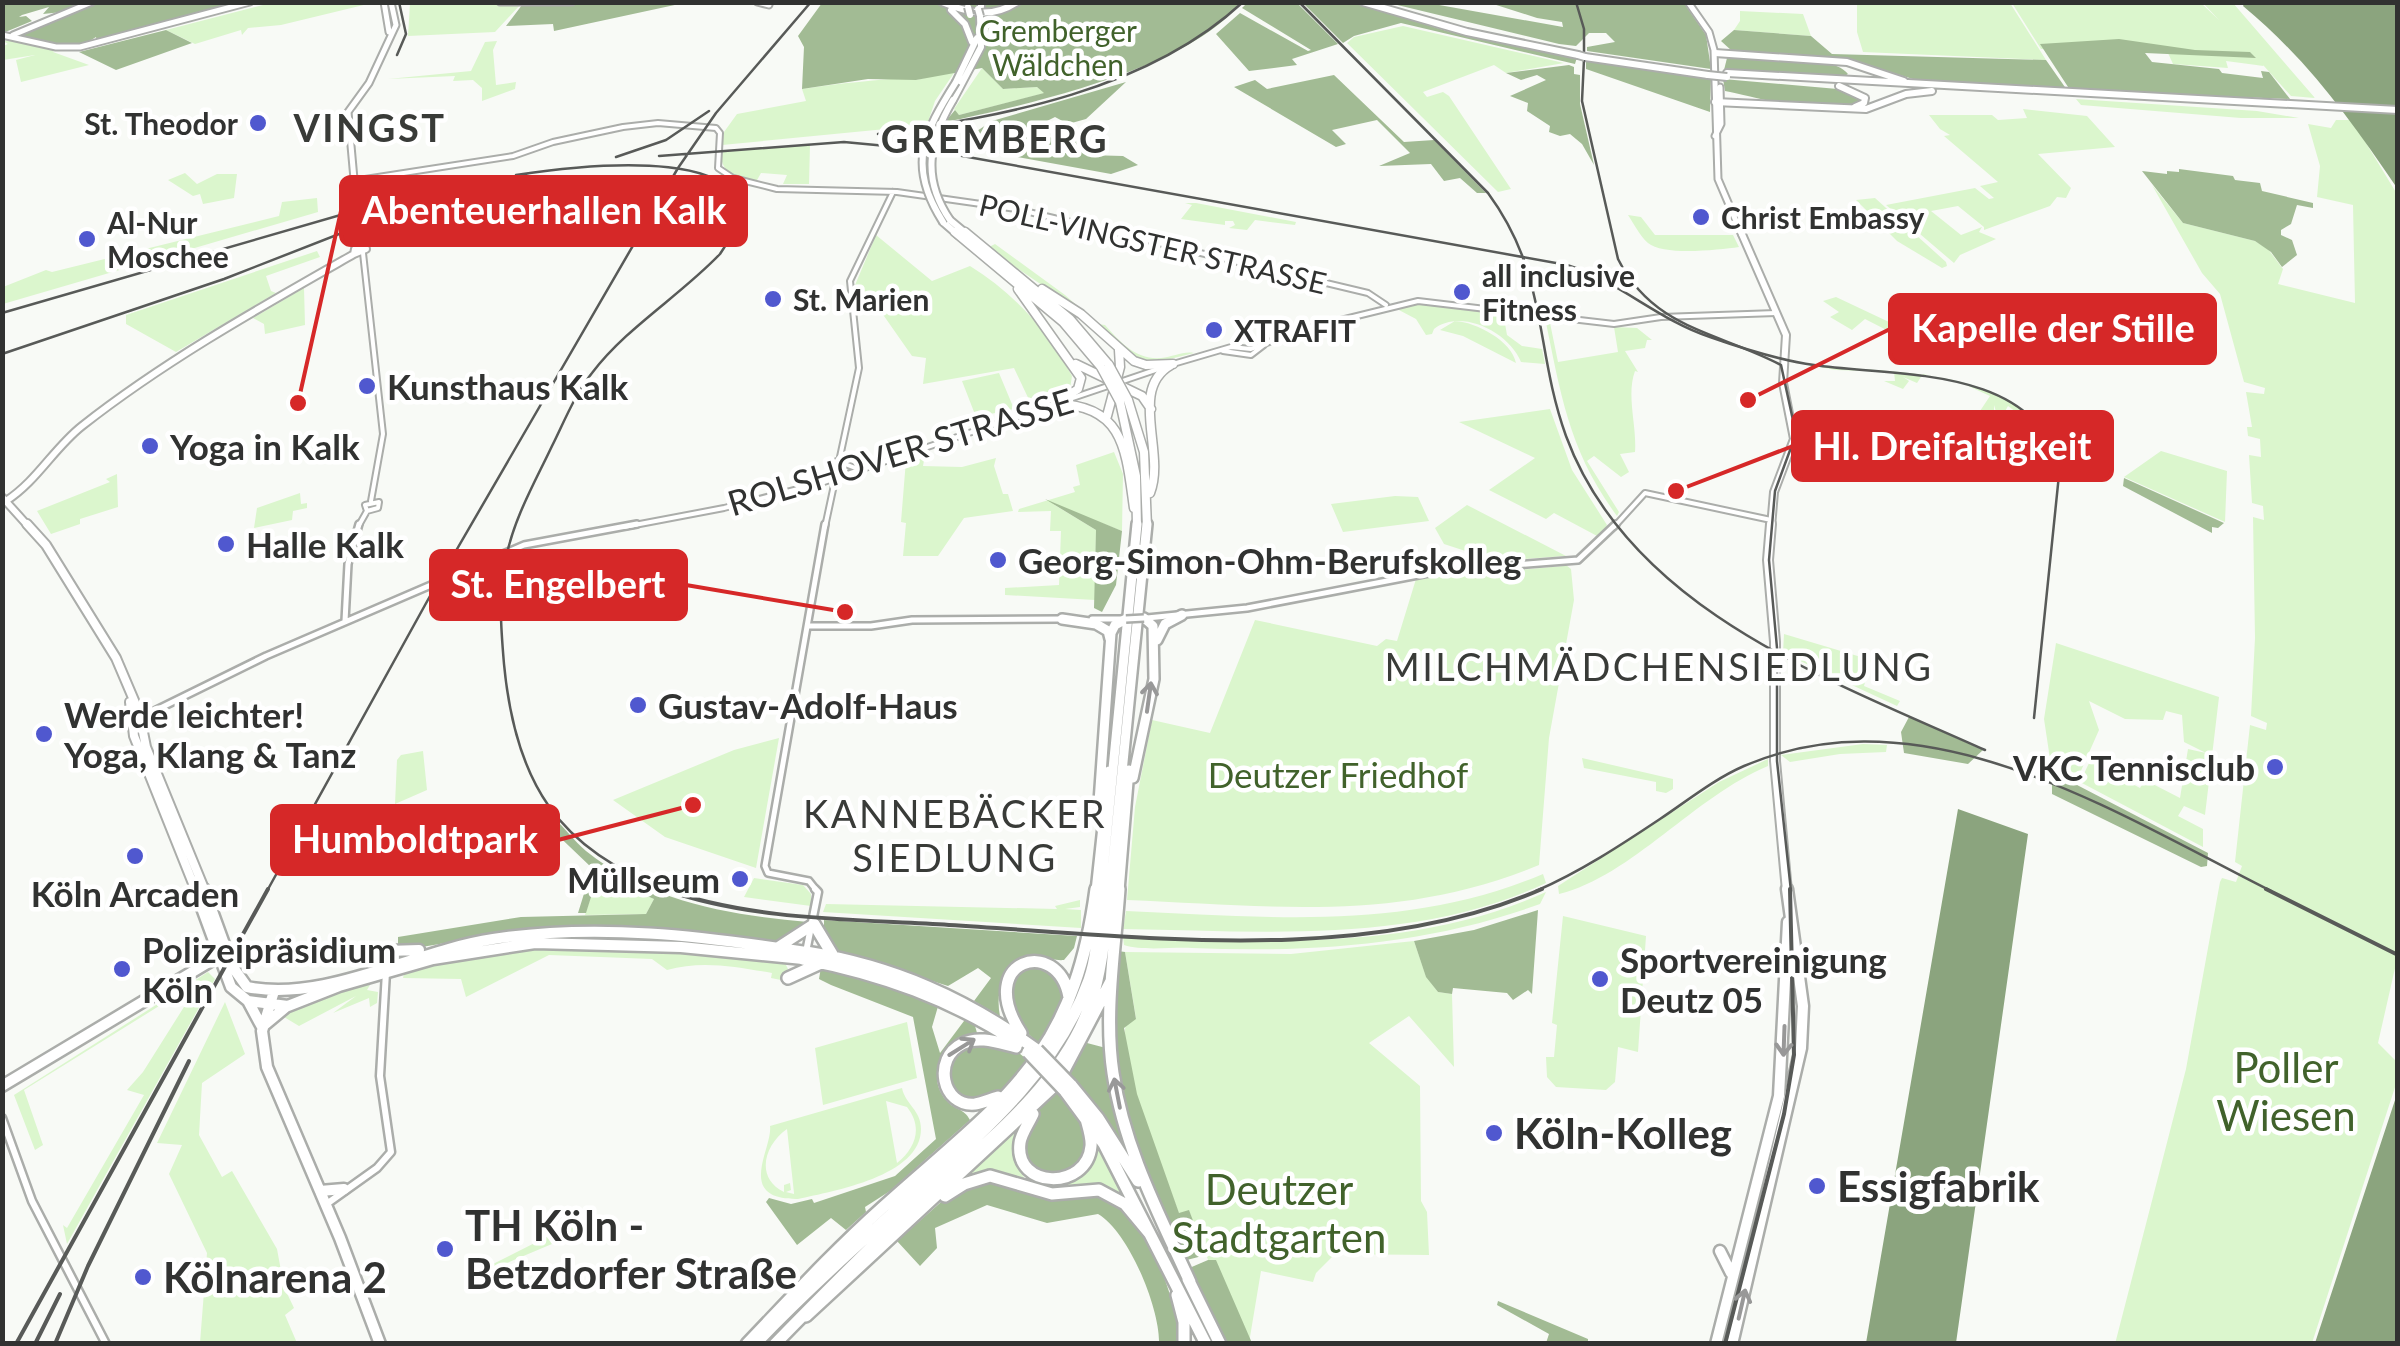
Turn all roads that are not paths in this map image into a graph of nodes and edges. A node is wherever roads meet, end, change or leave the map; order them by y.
1 (92, 2) edge
2 (250, 2) edge
3 (388, 2) edge
4 (500, 2) edge
5 (572, 2) edge
6 (778, 2) edge
7 (942, 2) edge
8 (950, 2) edge
9 (1015, 2) edge
10 (1363, 2) edge
11 (1374, 2) edge
12 (1690, 2) edge
13 (758, 4) edge
14 (768, 4) edge
15 (976, 8) edge
16 (6, 38) edge
17 (972, 42) junction
18 (1582, 54) junction
19 (1718, 54) junction
20 (1739, 55) junction
21 (1752, 56) joint
22 (1824, 60) junction
23 (970, 62) junction
24 (1718, 73) junction
25 (1826, 80) junction
26 (1836, 86) junction
27 (1941, 88) junction
28 (1720, 102) junction
29 (1739, 103) junction
30 (2289, 107) joint
31 (1845, 108) junction
32 (2398, 112) edge
33 (1715, 136) junction
34 (352, 182) junction
35 (893, 192) junction
36 (947, 221) junction
37 (361, 251) junction
38 (1013, 273) junction
39 (1014, 283) junction
40 (1388, 306) junction
41 (1776, 312) junction
42 (1114, 344) junction
43 (1071, 360) junction
44 (1173, 364) junction
45 (1105, 366) junction
46 (1115, 384) junction
47 (1124, 401) junction
48 (1056, 404) junction
49 (1154, 416) junction
50 (1108, 418) junction
51 (837, 461) junction
52 (866, 469) junction
53 (834, 479) junction
54 (18, 493) junction
55 (1148, 496) junction
56 (4, 498) edge
57 (14, 508) junction
58 (1771, 520) junction
59 (1136, 521) junction
60 (1182, 615) junction
61 (1144, 618) junction
62 (1062, 619) junction
63 (1126, 619) junction
64 (345, 621) junction
65 (809, 626) junction
66 (1110, 641) junction
67 (1156, 642) junction
68 (1132, 680) junction
69 (1118, 704) junction
70 (136, 719) junction
71 (1126, 819) junction
72 (1098, 849) junction
73 (1790, 913) junction
74 (814, 924) junction
75 (776, 947) junction
76 (438, 949) junction
77 (388, 952) dead end
78 (223, 954) junction
79 (805, 955) junction
80 (829, 960) junction
81 (386, 968) junction
82 (788, 978) dead end
83 (1112, 979) junction
84 (274, 991) junction
85 (248, 1001) junction
86 (268, 1006) junction
87 (288, 1006) junction
88 (1066, 1012) junction
89 (262, 1027) junction
90 (1030, 1047) junction
91 (2, 1086) edge
92 (1013, 1087) junction
93 (1063, 1088) junction
94 (1085, 1115) junction
95 (2, 1118) edge
96 (344, 1188) junction
97 (928, 1188) junction
98 (320, 1192) junction
99 (326, 1205) junction
100 (899, 1231) junction
101 (1150, 1234) junction
102 (1720, 1252) dead end
103 (1166, 1264) junction
104 (1732, 1277) junction
105 (1190, 1282) junction
106 (775, 1314) joint
107 (786, 1331) junction
108 (106, 1344) edge
109 (380, 1344) edge
110 (747, 1344) edge
111 (754, 1344) edge
112 (774, 1344) edge
113 (1184, 1344) edge
114 (1206, 1344) edge
115 (1220, 1344) edge
116 (1716, 1344) edge
117 (1732, 1344) edge

1 - 16 main road
2 - 16 main road
3 - 34 main road
4 - 5 main road
6 - 14 street
7 - 9 highway
7 - 17 highway
8 - 9 highway
10 - 18 highway
11 - 18 highway
12 - 19 main road
13 - 14 main road
15 - 17 highway
15 - 23 highway
15 - 23 highway
17 - 23 highway
18 - 24 highway
19 - 20 highway
19 - 20 highway
19 - 24 main road
20 - 21 highway
21 - 22 highway
22 - 25 highway
22 - 27 highway
23 - 36 highway, bridge
24 - 25 highway
24 - 26 highway
24 - 28 main road
25 - 27 highway
26 - 27 highway
26 - 31 highway
27 - 30 highway
27 - 31 highway
28 - 29 highway
28 - 29 highway
28 - 33 main road
28 - 33 main road
29 - 31 highway
30 - 32 highway
33 - 41 main road
34 - 35 street, POLL-VINGSTER STRASSE
34 - 37 main road
35 - 40 street, POLL-VINGSTER STRASSE
35 - 51 street
36 - 38 highway
36 - 39 highway
37 - 54 main road
37 - 64 street
38 - 42 highway
38 - 45 highway
39 - 43 highway
39 - 45 highway
40 - 41 street, ROLSHOVER STRASSE
40 - 44 street, ROLSHOVER STRASSE
41 - 58 main road
42 - 44 highway
42 - 46 highway
43 - 46 highway
43 - 48 highway
44 - 46 street, ROLSHOVER STRASSE
44 - 49 highway
45 - 47 highway, bridge
46 - 48 street, ROLSHOVER STRASSE
46 - 49 highway
46 - 50 highway
47 - 55 highway
47 - 59 highway
48 - 50 highway
48 - 52 street, ROLSHOVER STRASSE
49 - 55 highway
50 - 59 highway
51 - 52 street
51 - 53 street
52 - 53 street, ROLSHOVER STRASSE
53 - 64 street, ROLSHOVER STRASSE
53 - 65 street
54 - 56 main road
54 - 57 main road
55 - 68 highway
56 - 57 main road
57 - 70 main road
58 - 60 street
58 - 73 main road
59 - 69 highway
60 - 61 street
60 - 67 highway
61 - 63 street, bridge
61 - 67 highway
62 - 63 street
62 - 65 street
62 - 66 highway
63 - 66 highway
64 - 70 street, ROLSHOVER STRASSE
65 - 74 street
66 - 72 highway
71 -> 67 highway
68 - 71 highway
68 - 97 highway
69 - 72 highway
69 - 97 highway
70 - 78 main road
71 - 83 highway
72 - 88 highway
73 -> 104 main road
117 -> 73 main road
74 - 75 main road
74 - 79 street
74 - 80 highway
75 - 76 main road
75 - 79 main road
76 - 77 main road
76 - 81 main road
78 - 84 main road
78 - 85 main road
78 - 91 main road
79 - 80 highway
79 - 81 main road
80 - 82 highway
80 - 90 highway
81 - 84 main road
81 - 87 main road
81 - 96 street
83 - 93 highway
105 -> 83 highway
84 - 86 main road
85 - 86 main road
85 - 89 main road
86 - 87 main road
86 - 89 main road
87 - 89 main road
88 - 90 highway
88 - 92 highway
89 - 98 main road
92 -> 90 highway
90 - 93 highway, bridge
92 - 106 highway
93 - 94 highway
93 - 94 highway
93 - 100 highway
93 - 105 highway
94 - 101 highway
95 - 108 street
96 - 98 main road
96 - 99 street
97 - 107 highway
97 - 111 highway
98 - 99 main road
99 - 109 main road
100 - 101 highway
100 - 107 highway
101 - 103 highway
102 - 104 main road
103 - 113 highway
103 - 114 highway
104 - 116 main road
105 - 115 highway
106 - 110 highway
107 - 112 highway

